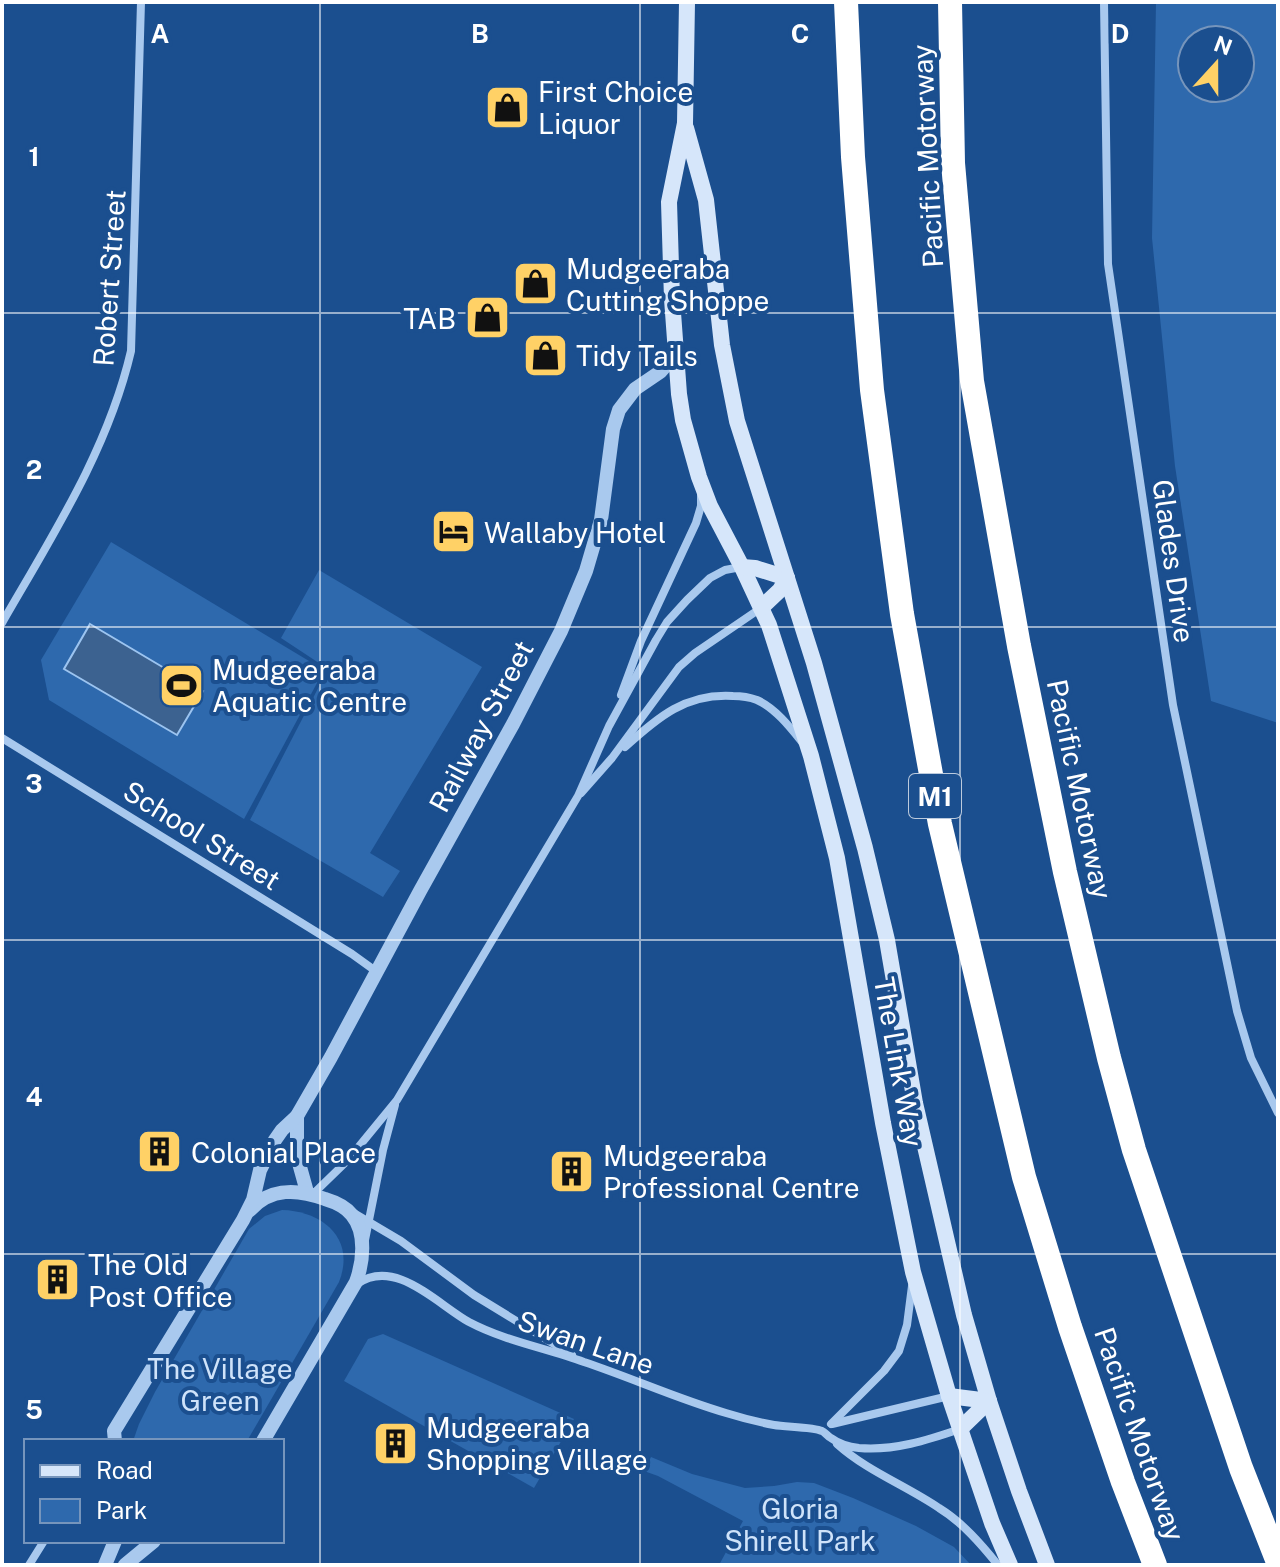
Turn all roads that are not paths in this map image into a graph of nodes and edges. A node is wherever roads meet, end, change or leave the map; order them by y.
1 (141, 2) edge
2 (687, 2) edge
3 (846, 2) edge
4 (950, 2) edge
5 (1104, 2) edge
6 (685, 123) junction
7 (675, 355) junction
8 (699, 477) junction
9 (742, 567) junction
10 (787, 578) junction
11 (761, 608) junction
12 (2, 623) edge
13 (609, 726) junction
14 (2, 738) edge
15 (811, 756) junction
16 (601, 773) junction
17 (578, 796) junction
18 (377, 972) junction
19 (397, 1100) junction
20 (1278, 1113) edge
21 (297, 1116) junction
22 (310, 1193) junction
23 (343, 1208) junction
24 (243, 1220) junction
25 (369, 1221) junction
26 (362, 1258) junction
27 (913, 1272) junction
28 (352, 1290) junction
29 (583, 1361) junction
30 (949, 1396) junction
31 (989, 1401) junction
32 (831, 1424) junction
33 (960, 1429) junction
34 (821, 1430) junction
35 (112, 1438) edge
36 (829, 1438) junction
37 (264, 1439) edge
38 (43, 1543) edge
39 (114, 1543) edge
40 (152, 1543) edge
41 (1278, 1562) edge
42 (29, 1565) edge
43 (105, 1565) edge
44 (125, 1565) edge
45 (998, 1565) edge
46 (1010, 1565) edge
47 (1047, 1565) edge
48 (1155, 1565) edge

1 - 12 street, Robert Street
2 - 6 main road
3 - 48 highway, Pacific Motorway / M1
4 - 41 highway, Pacific Motorway
5 - 20 street, Glades Drive
6 - 7 main road
6 - 10 main road
7 - 8 main road
7 - 18 street, Railway Street
8 - 9 main road
8 - 13 street
9 - 10 main road
9 - 11 main road, The Link Way
9 - 13 street
10 - 11 main road
10 - 31 main road
11 - 15 main road, The Link Way
11 - 16 street
13 - 17 street
14 - 18 street, School Street
15 - 16 street
15 - 27 main road, The Link Way
16 - 17 street
17 - 19 street
18 - 21 street, Railway Street
19 - 22 street
19 - 25 street
21 - 22 street, Railway Street
21 - 24 street, Railway Street
22 - 23 street
22 - 24 street, Railway Street
23 - 25 street
23 - 26 street
24 - 35 street, Railway Street
25 - 26 street
25 - 29 street
26 - 28 street
27 - 30 main road, The Link Way
27 - 32 street
28 - 29 street, Swan Lane
28 - 37 street
29 - 34 street, Swan Lane
30 - 31 main road
30 - 32 street
30 - 33 main road, The Link Way
31 - 33 main road
31 - 47 main road
32 - 34 street
33 - 36 street
33 - 46 main road, The Link Way
34 - 36 street
36 - 45 street
38 - 42 street
39 - 43 street
40 - 44 street

